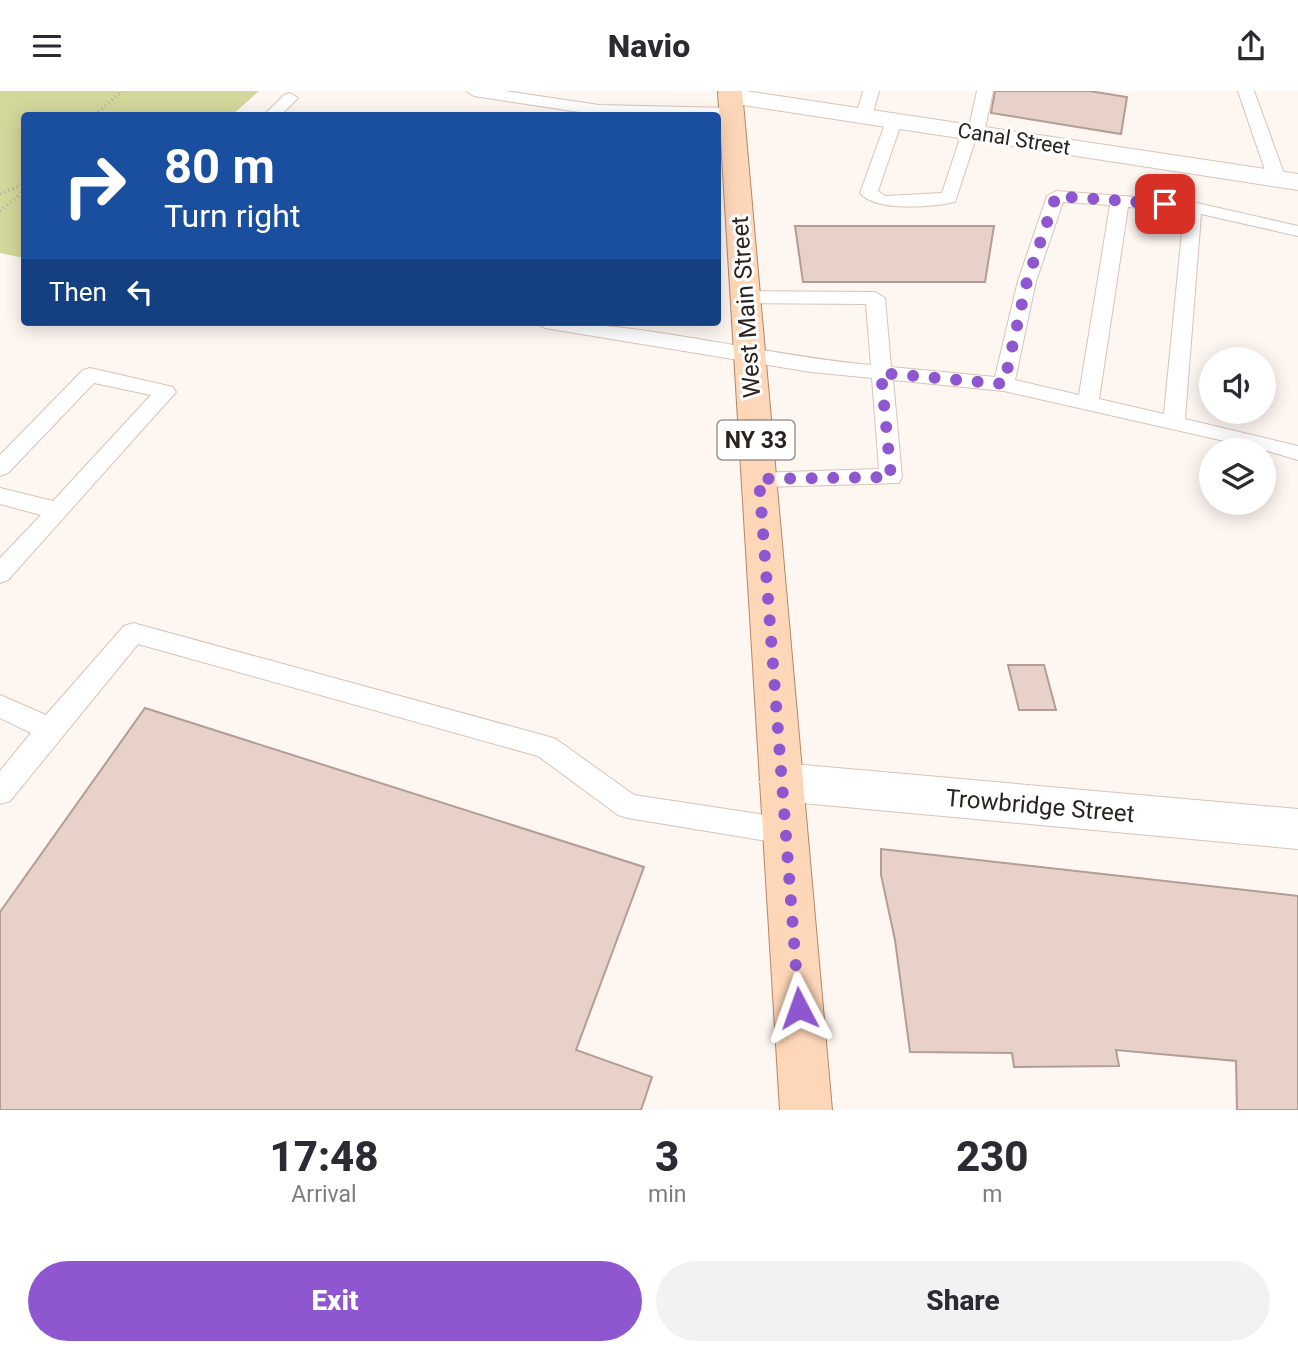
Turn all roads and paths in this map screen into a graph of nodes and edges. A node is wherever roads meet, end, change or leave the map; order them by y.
1 (122, 91) edge
2 (474, 91) edge
3 (871, 91) edge
4 (985, 91) edge
5 (1246, 91) edge
6 (290, 98) dead end
7 (730, 100) edge
8 (98, 112) edge
9 (275, 112) edge
10 (864, 117) junction
11 (894, 121) junction
12 (973, 133) junction
13 (1287, 180) edge
14 (21, 185) edge
15 (0, 194) edge
16 (21, 194) edge
17 (1120, 201) junction
18 (1193, 207) junction
19 (0, 211) edge
20 (1298, 231) edge
21 (745, 297) junction
22 (568, 326) edge
23 (750, 357) junction
24 (881, 373) junction
25 (1004, 384) junction
26 (1088, 404) junction
27 (1174, 424) junction
28 (1298, 453) edge
29 (0, 468) edge
30 (759, 479) junction
31 (0, 496) edge
32 (60, 511) junction
33 (0, 574) edge
34 (0, 706) edge
35 (50, 729) junction
36 (781, 782) junction
37 (0, 792) edge
38 (1298, 829) edge
39 (785, 831) junction
40 (806, 1110) edge

1 - 8 path
2 - 7 lane
3 - 10 lane
4 - 12 lane
5 - 13 lane
6 - 9 lane
7 - 10 street, Canal Street
7 - 21 main road, West Main Street / NY 33
10 - 11 street, Canal Street
11 - 12 street, Canal Street
11 - 12 lane
12 - 13 street, Canal Street
14 - 15 path
16 - 19 path
17 - 18 lane
17 - 25 lane
17 - 26 lane
18 - 20 lane
18 - 27 lane
21 - 23 main road, West Main Street / NY 33
21 - 24 lane
22 - 23 lane
23 - 24 lane
23 - 30 main road, West Main Street / NY 33
24 - 25 lane
24 - 30 lane
25 - 26 lane
26 - 27 lane
27 - 28 lane
29 - 32 lane
30 - 36 main road, West Main Street / NY 33
31 - 32 lane
32 - 33 lane
34 - 35 lane
35 - 37 lane
35 - 39 lane
36 - 38 street, Trowbridge Street
36 - 39 main road, West Main Street / NY 33
39 - 40 main road, West Main Street / NY 33

